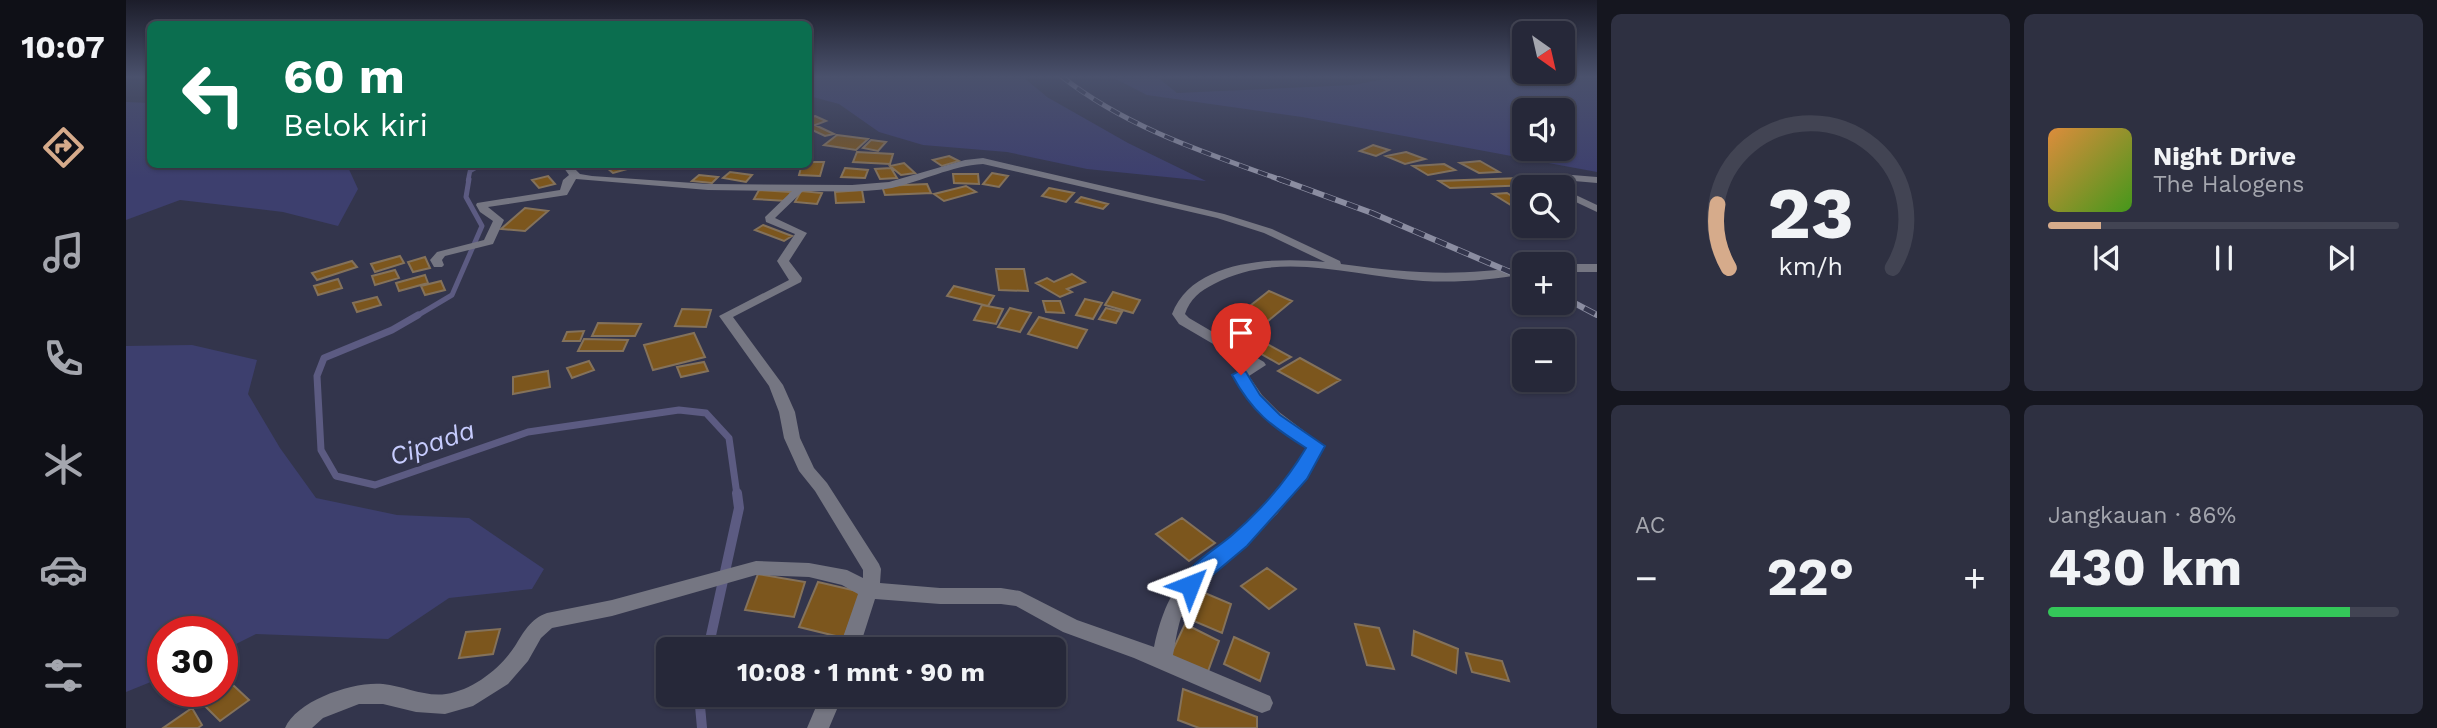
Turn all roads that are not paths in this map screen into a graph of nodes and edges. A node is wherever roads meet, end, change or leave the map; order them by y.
1 (569, 168) edge
2 (575, 175) junction
3 (1575, 178) edge
4 (1597, 180) edge
5 (799, 189) junction
6 (1575, 197) edge
7 (1597, 209) edge
8 (438, 265) dead end
9 (1346, 268) junction
10 (1575, 268) edge
11 (1597, 268) edge
12 (1512, 272) edge
13 (867, 590) junction
14 (853, 637) edge
15 (1161, 660) junction
16 (1262, 704) dead end
17 (827, 707) edge
18 (296, 728) edge
19 (818, 728) edge

1 - 2 street
2 - 5 street
2 - 8 street
3 - 4 street
5 - 9 street
5 - 13 street
6 - 7 street
9 - 12 street
9 - 15 street
10 - 11 street
13 - 14 street
13 - 15 street
13 - 18 street
15 - 16 street
17 - 19 street

